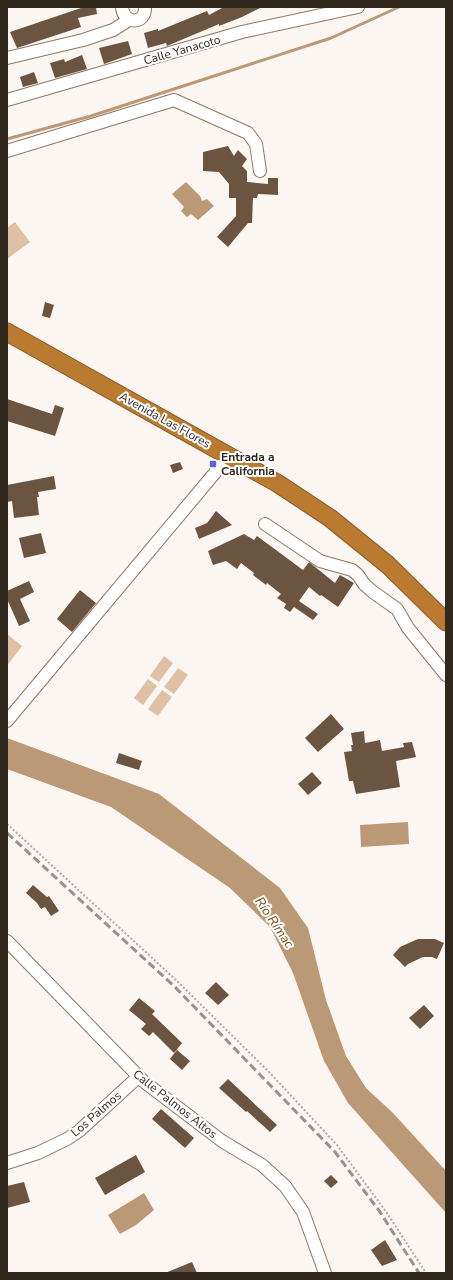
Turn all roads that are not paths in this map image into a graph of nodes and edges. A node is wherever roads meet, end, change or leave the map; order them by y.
1 (122, 7) edge
2 (146, 7) edge
3 (358, 7) edge
4 (129, 20) junction
5 (7, 58) edge
6 (7, 100) edge
7 (7, 151) edge
8 (260, 171) dead end
9 (7, 332) edge
10 (229, 456) junction
11 (265, 524) dead end
12 (446, 622) edge
13 (446, 675) edge
14 (7, 721) edge
15 (7, 941) edge
16 (138, 1077) junction
17 (7, 1163) edge
18 (325, 1273) edge

1 - 4 street
2 - 4 street
3 - 6 street, Calle Yanacoto
4 - 5 street
7 - 8 street
9 - 10 highway, Avenida Las Flores
10 - 12 highway, Avenida Las Flores
10 - 14 street
11 - 13 street
15 - 16 street, Calle Palmos Altos
16 - 17 street, Los Palmos
16 - 18 street, Calle Palmos Altos

